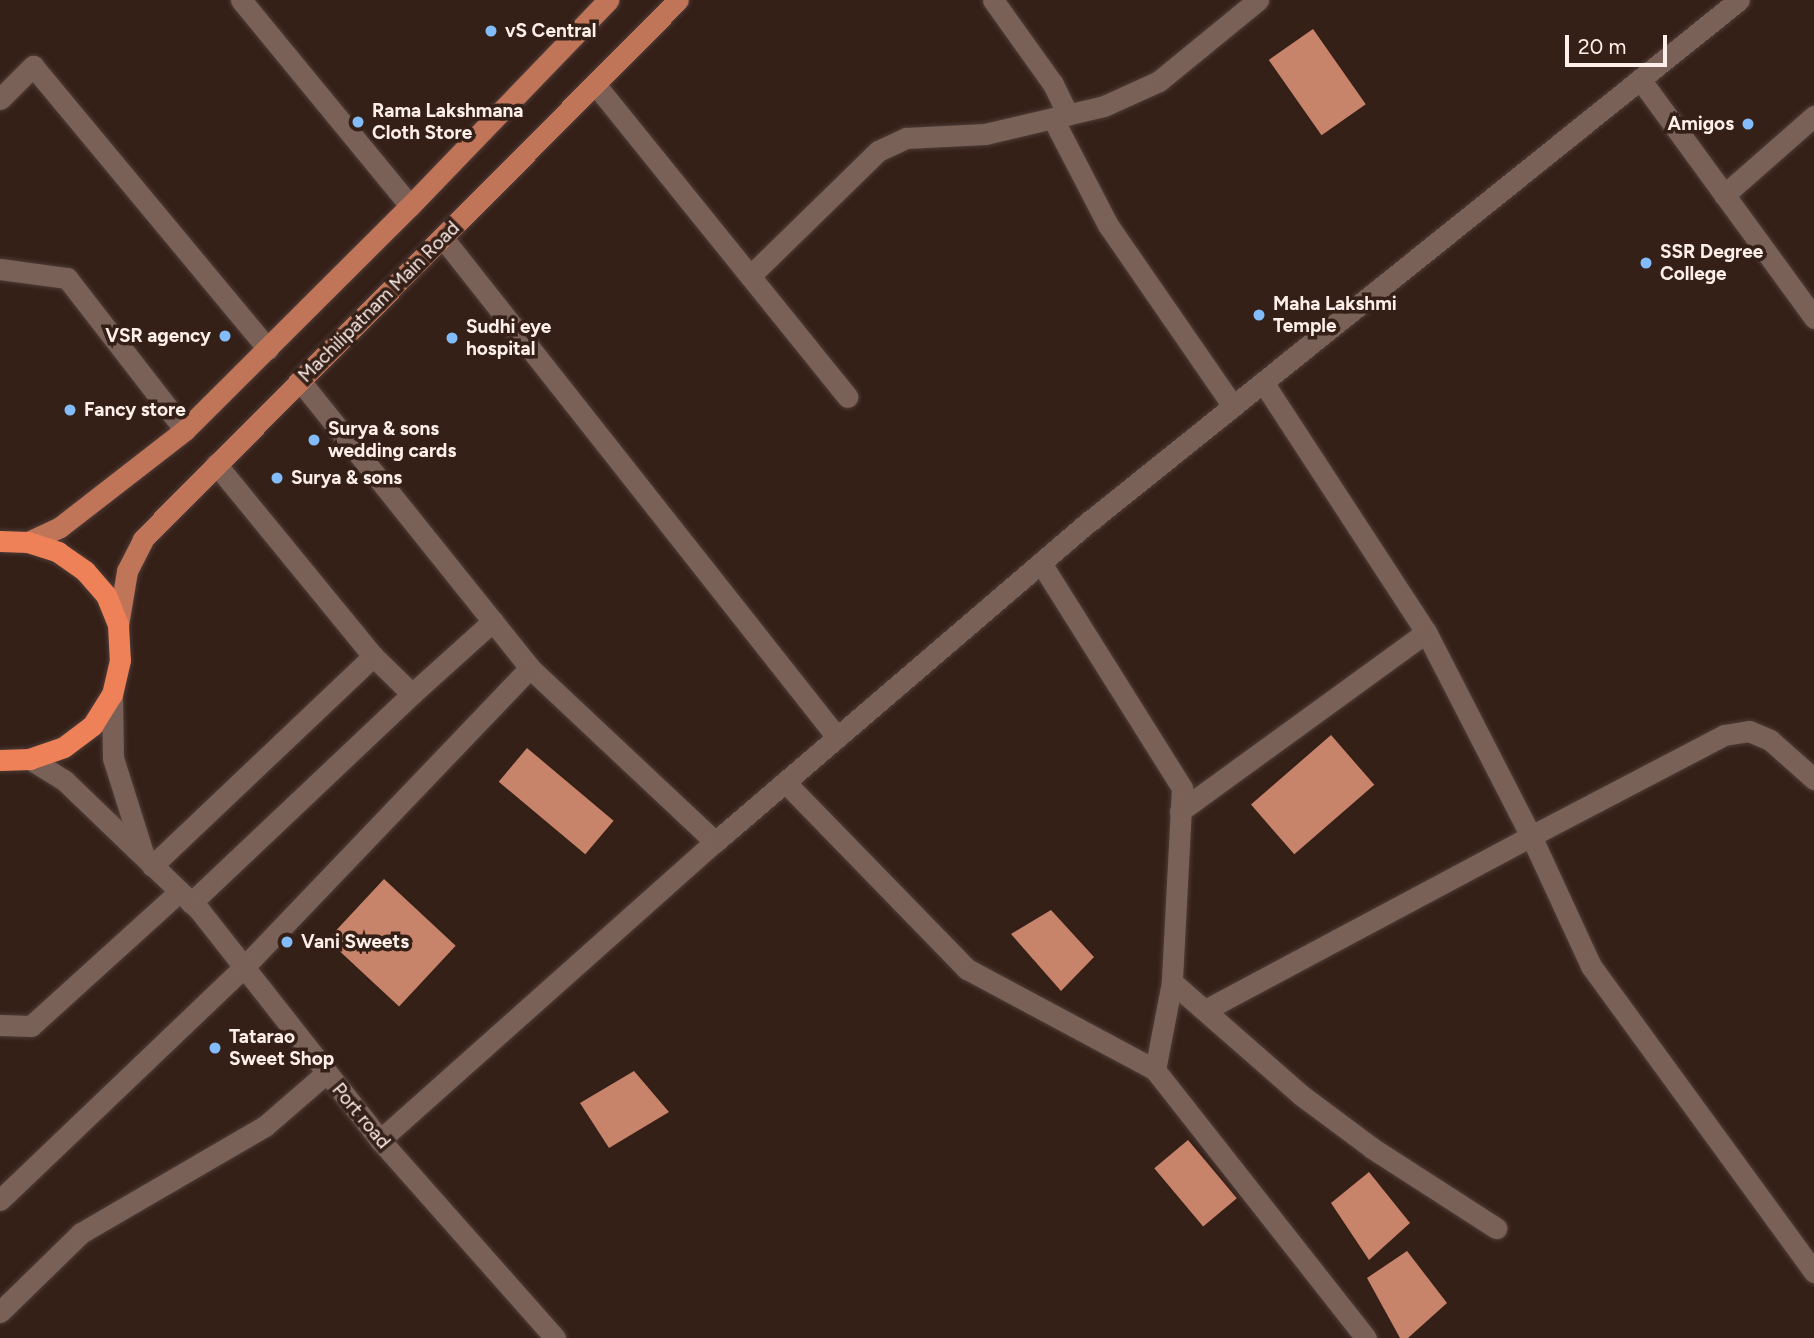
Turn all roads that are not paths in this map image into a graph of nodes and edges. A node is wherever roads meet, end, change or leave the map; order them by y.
1 (241, 0) edge
2 (678, 0) edge
3 (993, 0) edge
4 (1258, 0) edge
5 (1739, 0) edge
6 (599, 3) edge
7 (1640, 79) junction
8 (595, 84) junction
9 (0, 99) edge
10 (1814, 116) edge
11 (1061, 117) junction
12 (1724, 195) junction
13 (410, 206) junction
14 (443, 238) junction
15 (0, 269) edge
16 (750, 276) junction
17 (1814, 318) edge
18 (268, 348) junction
19 (301, 382) junction
20 (1263, 382) junction
21 (848, 397) dead end
22 (1233, 406) junction
23 (186, 430) junction
24 (216, 464) junction
25 (0, 541) edge
26 (28, 542) junction
27 (1041, 563) junction
28 (494, 621) junction
29 (118, 625) junction
30 (1426, 632) junction
31 (373, 656) junction
32 (530, 668) junction
33 (112, 694) junction
34 (412, 694) junction
35 (837, 737) junction
36 (0, 760) edge
37 (30, 760) junction
38 (1814, 779) edge
39 (785, 782) junction
40 (1180, 811) junction
41 (1531, 836) junction
42 (715, 842) junction
43 (148, 862) junction
44 (185, 898) junction
45 (245, 966) junction
46 (1172, 982) junction
47 (1207, 1009) junction
48 (0, 1025) edge
49 (1154, 1070) junction
50 (325, 1074) junction
51 (380, 1140) junction
52 (0, 1200) edge
53 (1496, 1228) dead end
54 (1814, 1272) edge
55 (0, 1312) edge
56 (555, 1338) edge
57 (1366, 1338) edge

1 - 13 street
2 - 8 main road, Machilipatnam Main Road
3 - 11 street
4 - 11 street
5 - 7 street
6 - 13 main road
7 - 12 street
7 - 20 street
8 - 14 main road, Machilipatnam Main Road
8 - 16 street
9 - 18 street
10 - 12 street
11 - 16 street
11 - 22 street
12 - 17 street
13 - 18 main road
14 - 19 main road, Machilipatnam Main Road
14 - 35 street
15 - 23 street
16 - 21 street
18 - 23 main road
19 - 24 main road, Machilipatnam Main Road
19 - 28 street
20 - 22 street
20 - 30 street
22 - 27 street
23 - 26 main road
24 - 29 main road, Machilipatnam Main Road
24 - 31 street
25 - 26 highway
26 - 29 highway
27 - 35 street
27 - 40 street
28 - 32 street
28 - 34 street
29 - 33 highway
30 - 40 street
30 - 41 street
31 - 34 street
31 - 43 street
32 - 42 street
32 - 45 street
33 - 37 highway
33 - 43 street, Port road
34 - 44 street
35 - 39 street
36 - 37 highway
37 - 43 street, Port road
38 - 41 street
39 - 42 street
39 - 49 street
40 - 46 street
41 - 47 street
41 - 54 street
42 - 51 street
43 - 44 street, Port road
44 - 45 street, Port road
44 - 48 street
45 - 50 street, Port road
45 - 52 street
46 - 47 street
46 - 49 street
47 - 53 street
49 - 57 street
50 - 51 street, Port road
50 - 55 street
51 - 56 street, Port road

